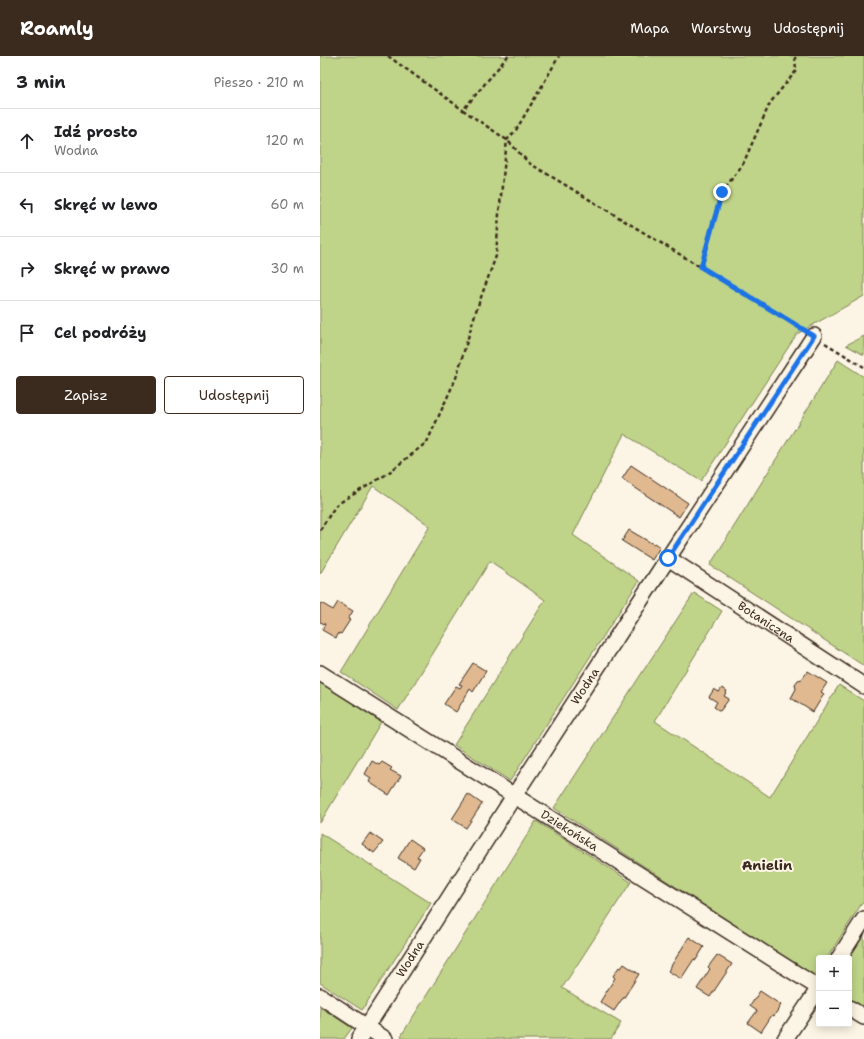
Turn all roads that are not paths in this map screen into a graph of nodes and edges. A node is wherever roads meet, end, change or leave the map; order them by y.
1 (814, 336) road end
2 (668, 558) junction
3 (320, 673) edge
4 (864, 686) edge
5 (514, 796) junction
6 (864, 919) edge
7 (841, 955) edge
8 (816, 986) edge
9 (817, 991) edge
10 (320, 996) edge
11 (852, 1010) edge
12 (864, 1017) edge
13 (363, 1033) edge
14 (386, 1039) edge
15 (785, 1039) edge

1 - 2 street, Wodna
2 - 4 street, Botaniczna
2 - 5 street, Wodna
3 - 5 street, Dziekońska
5 - 8 street, Dziekońska
5 - 13 street, Wodna
6 - 7 street
9 - 15 street
10 - 13 street
11 - 12 street
13 - 14 street

